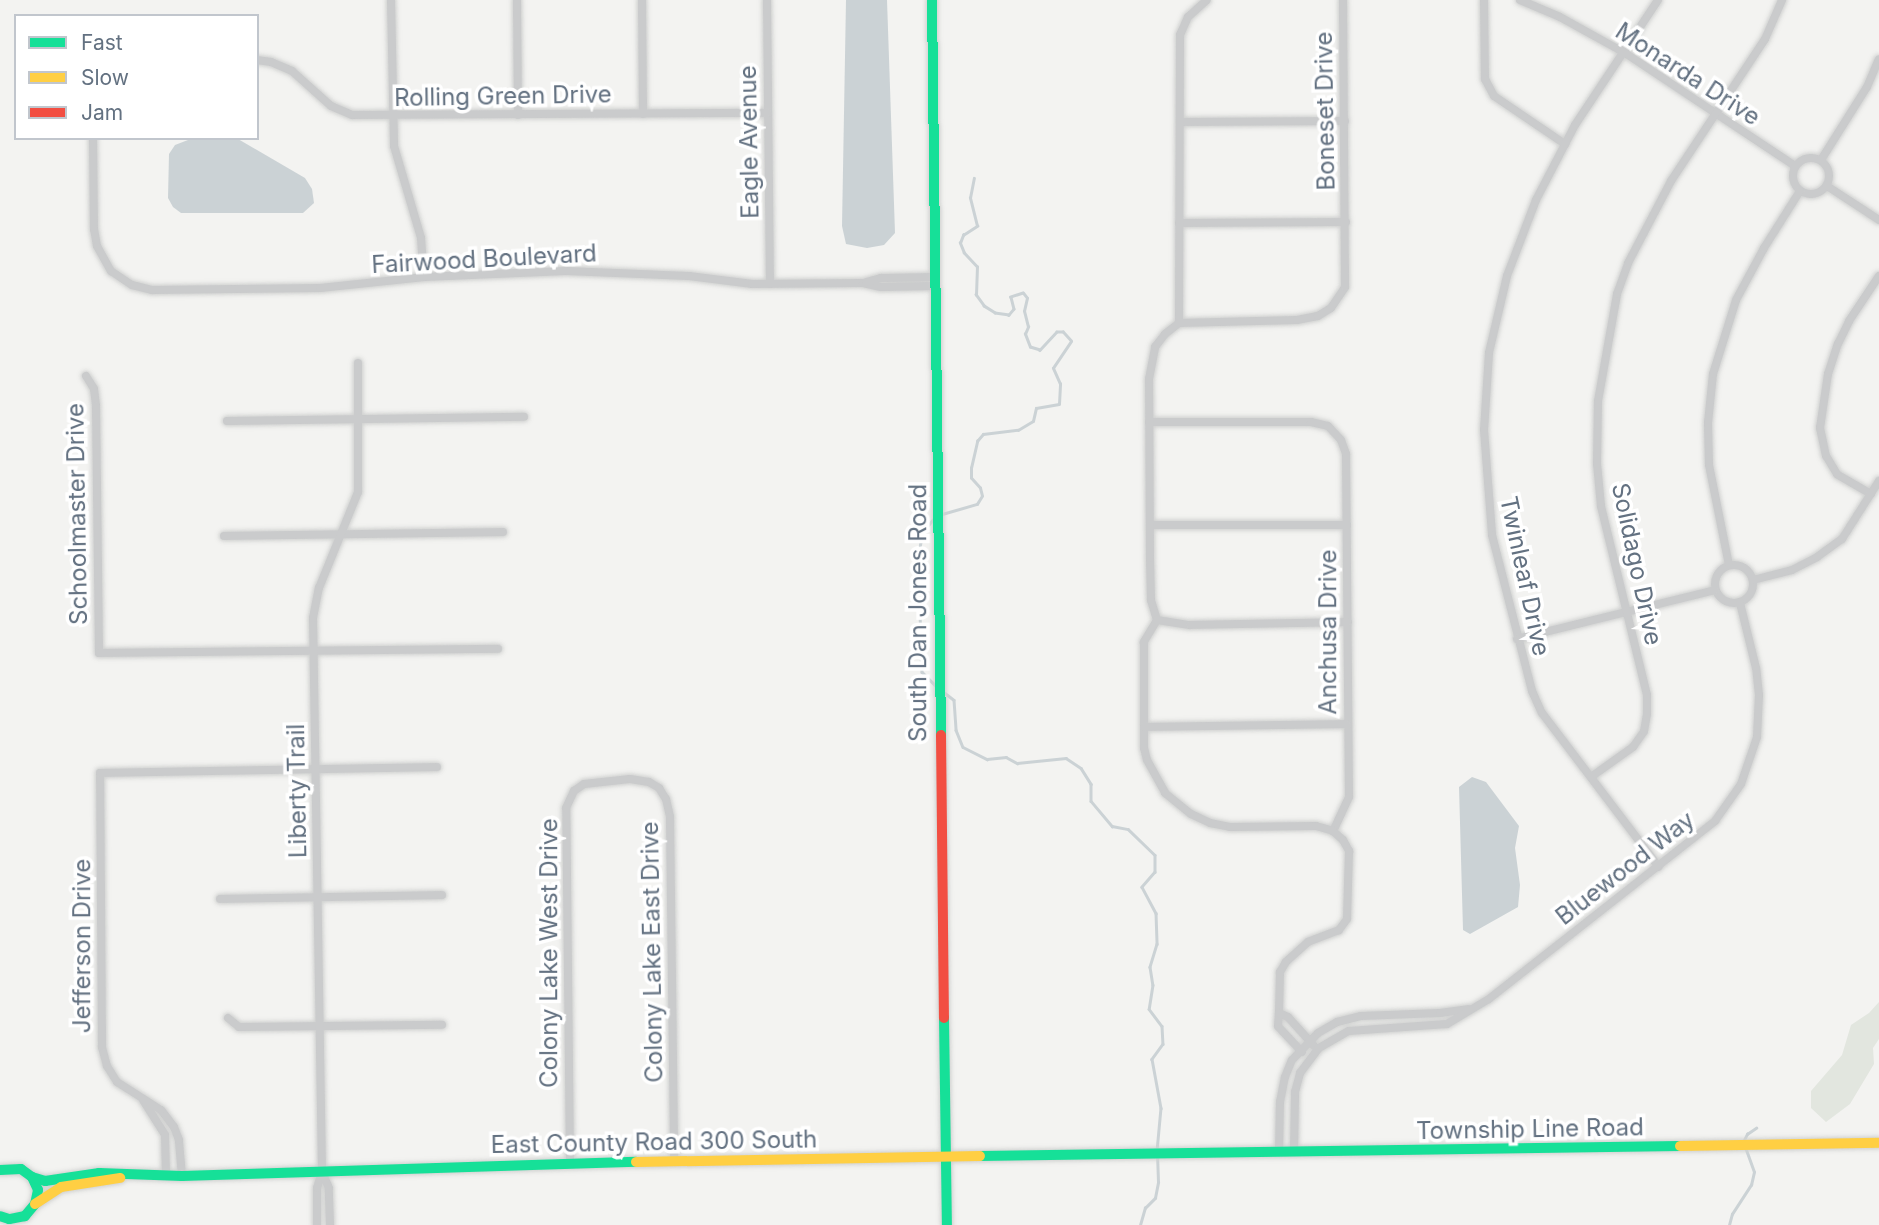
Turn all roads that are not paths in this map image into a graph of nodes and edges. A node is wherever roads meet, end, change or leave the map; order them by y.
1 (391, 0) edge
2 (517, 0) edge
3 (642, 0) edge
4 (767, 0) edge
5 (932, 0) edge
6 (1207, 0) edge
7 (1343, 0) edge
8 (1484, 0) edge
9 (1520, 0) edge
10 (1658, 0) edge
11 (1782, 0) edge
12 (1625, 53) junction
13 (259, 60) edge
14 (1879, 60) edge
15 (768, 113) junction
16 (643, 114) junction
17 (518, 115) junction
18 (1716, 115) junction
19 (393, 116) junction
20 (1345, 121) junction
21 (1180, 122) junction
22 (93, 140) edge
23 (1565, 144) junction
24 (1821, 160) junction
25 (1796, 166) junction
26 (1827, 186) junction
27 (1800, 191) junction
28 (1879, 220) edge
29 (1346, 222) junction
30 (1180, 223) junction
31 (1879, 276) edge
32 (424, 277) junction
33 (936, 282) junction
34 (769, 284) junction
35 (1179, 323) junction
36 (358, 363) dead end
37 (86, 376) dead end
38 (524, 417) dead end
39 (358, 418) junction
40 (227, 421) dead end
41 (1149, 422) junction
42 (1879, 481) edge
43 (1871, 494) junction
44 (1150, 525) junction
45 (1347, 525) junction
46 (503, 532) dead end
47 (343, 534) junction
48 (224, 536) dead end
49 (1729, 565) junction
50 (1753, 580) junction
51 (1715, 590) junction
52 (1740, 603) junction
53 (1625, 612) junction
54 (1157, 620) junction
55 (1348, 622) junction
56 (1517, 639) junction
57 (498, 649) dead end
58 (313, 652) junction
59 (1348, 724) junction
60 (1144, 727) junction
61 (437, 767) dead end
62 (316, 770) junction
63 (1591, 777) junction
64 (619, 780) joint
65 (1333, 831) junction
66 (1659, 867) junction
67 (442, 895) dead end
68 (318, 898) junction
69 (220, 899) dead end
70 (1475, 1007) junction
71 (1279, 1013) junction
72 (229, 1018) dead end
73 (442, 1025) dead end
74 (319, 1026) junction
75 (1309, 1041) junction
76 (1318, 1050) junction
77 (1300, 1051) junction
78 (1309, 1059) junction
79 (143, 1100) junction
80 (1280, 1111) junction
81 (1293, 1111) junction
82 (1879, 1143) edge
83 (1279, 1152) junction
84 (1294, 1152) junction
85 (1182, 1153) joint
86 (946, 1158) junction
87 (674, 1161) junction
88 (570, 1163) junction
89 (0, 1170) edge
90 (322, 1172) junction
91 (126, 1176) junction
92 (166, 1176) junction
93 (182, 1176) junction
94 (32, 1177) junction
95 (33, 1207) junction
96 (1, 1216) edge
97 (10, 1225) edge
98 (28, 1225) edge
99 (317, 1225) edge
100 (330, 1225) edge
101 (947, 1225) edge

1 - 19 street
2 - 17 street
3 - 16 street
4 - 15 street, Eagle Avenue
5 - 33 street, South Dan Jones Road
6 - 21 street
7 - 20 street, Boneset Drive
8 - 23 street
9 - 12 street, Monarda Drive
10 - 12 street, Twinleaf Drive
11 - 18 street, Solidago Drive
12 - 18 street, Monarda Drive
12 - 23 street, Twinleaf Drive
13 - 19 street, Rolling Green Drive
14 - 24 street
15 - 16 street, Rolling Green Drive
15 - 34 street, Eagle Avenue
16 - 17 street, Rolling Green Drive
17 - 19 street, Rolling Green Drive
18 - 25 street, Monarda Drive
18 - 53 street, Solidago Drive
19 - 32 street
20 - 21 street
20 - 29 street, Boneset Drive
21 - 30 street
22 - 32 street, Fairwood Boulevard
23 - 56 street, Twinleaf Drive
24 - 25 street
24 - 26 street
25 - 27 street
26 - 27 street
26 - 28 street
27 - 49 street
29 - 30 street
29 - 35 street, Boneset Drive
30 - 35 street
31 - 43 street
32 - 34 street, Fairwood Boulevard
33 - 34 street, Fairwood Boulevard
33 - 86 street, South Dan Jones Road
35 - 41 street
36 - 39 street, Liberty Trail
37 - 58 street, Schoolmaster Drive
38 - 39 street
39 - 40 street
39 - 47 street, Liberty Trail
41 - 44 street
41 - 45 street, Anchusa Drive
42 - 43 street
43 - 50 street
44 - 45 street
44 - 54 street
45 - 55 street, Anchusa Drive
46 - 47 street
47 - 48 street
47 - 58 street, Liberty Trail
49 - 50 street
49 - 51 street
50 - 52 street
51 - 52 street
51 - 53 street
52 - 66 street, Bluewood Way
53 - 56 street
53 - 63 street, Solidago Drive
54 - 55 street
54 - 60 street
55 - 59 street, Anchusa Drive
56 - 63 street, Twinleaf Drive
57 - 58 street
58 - 62 street, Liberty Trail
59 - 60 street
59 - 65 street, Anchusa Drive
60 - 65 street
61 - 62 street
62 - 68 street, Liberty Trail
62 - 79 street, Jefferson Drive
63 - 66 street, Twinleaf Drive
64 - 87 street, Colony Lake East Drive
64 - 88 street, Colony Lake West Drive
65 - 71 street
66 - 70 street, Bluewood Way
67 - 68 street
68 - 69 street
68 - 74 street, Liberty Trail
70 - 75 street, Bluewood Way
70 - 76 street, Bluewood Way
71 - 75 street
71 - 77 street
72 - 74 street
73 - 74 street
74 - 90 street, Liberty Trail
75 - 76 street
75 - 77 street, Bluewood Way
76 - 78 street, Bluewood Way
77 - 78 street
77 - 80 street, Bluewood Way
78 - 81 street, Bluewood Way
79 - 92 street, Jefferson Drive
79 - 93 street, Jefferson Drive
80 - 81 street
80 - 83 street, Bluewood Way
81 - 84 street, Bluewood Way
82 - 84 street, Township Line Road
83 - 84 street, Township Line Road
83 - 85 street, Township Line Road
85 - 86 street, East County Road 300 South
86 - 87 street, East County Road 300 South
86 - 101 street, South Dan Jones Road
87 - 88 street, East County Road 300 South
88 - 90 street, East County Road 300 South
89 - 94 street, East County Road 300 South
90 - 93 street, East County Road 300 South
90 - 99 street
90 - 100 street, Liberty Trail
91 - 92 street, East County Road 300 South
91 - 94 street, East County Road 300 South
91 - 95 street, East County Road 300 South
92 - 93 street, East County Road 300 South
94 - 95 street
95 - 96 street, East County Road 300 South
95 - 98 street
96 - 97 street

